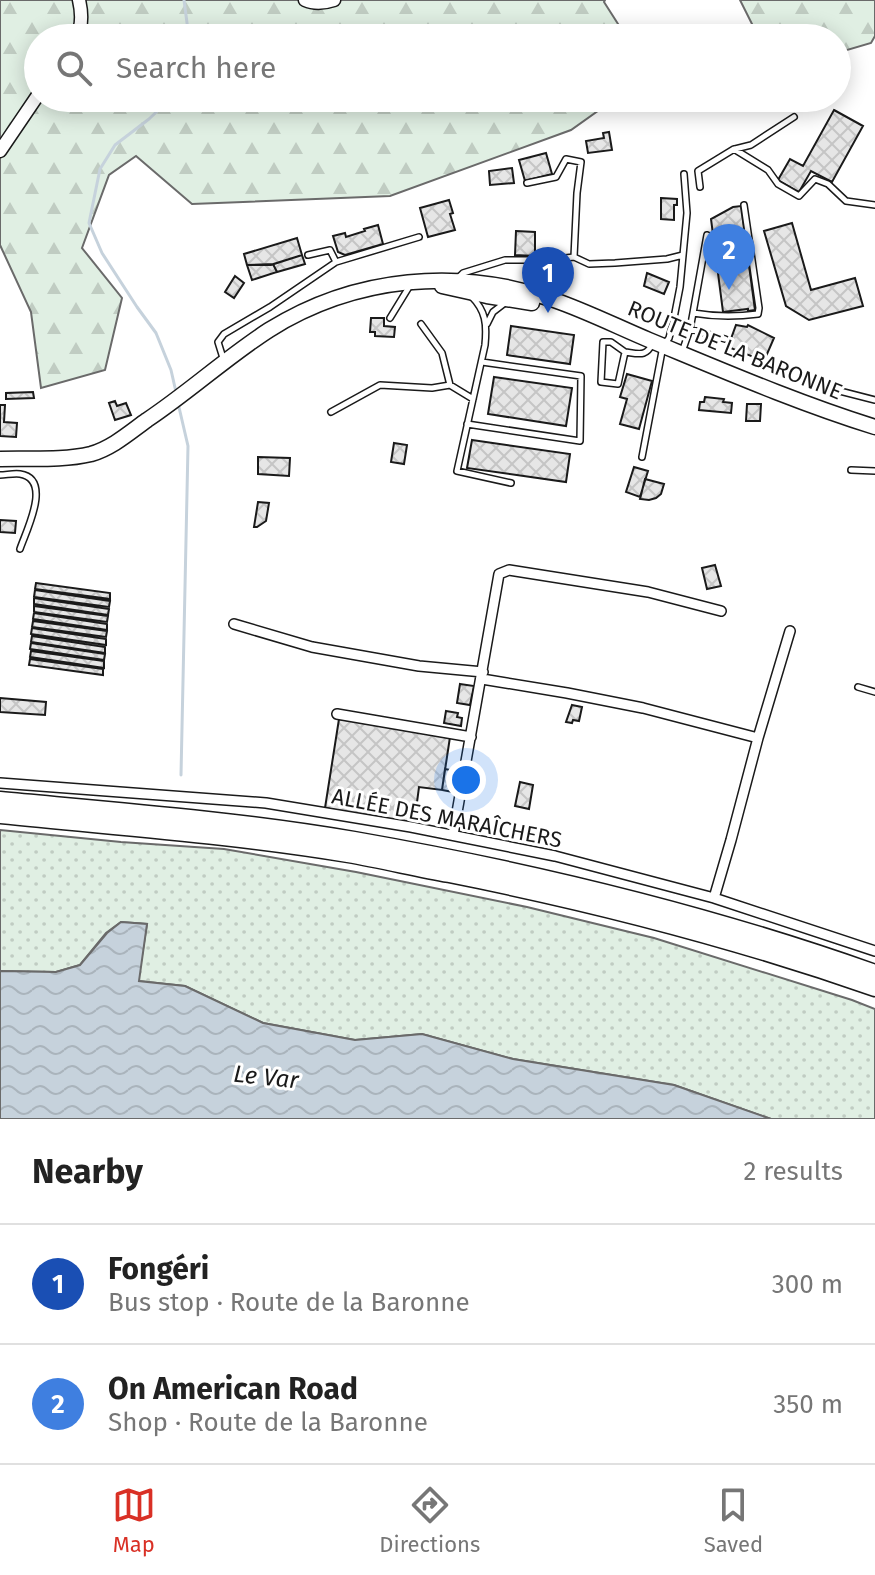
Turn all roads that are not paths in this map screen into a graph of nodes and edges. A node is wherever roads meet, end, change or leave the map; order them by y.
1 (79, 0) edge
2 (305, 0) edge
3 (334, 0) edge
4 (81, 24) edge
5 (26, 112) edge
6 (794, 117) dead end
7 (734, 149) junction
8 (0, 151) edge
9 (684, 174) dead end
10 (527, 183) dead end
11 (700, 187) dead end
12 (744, 205) dead end
13 (875, 205) edge
14 (707, 235) dead end
15 (419, 237) dead end
16 (308, 255) dead end
17 (683, 255) junction
18 (574, 257) junction
19 (336, 262) junction
20 (456, 280) junction
21 (411, 282) junction
22 (503, 287) junction
23 (466, 292) junction
24 (487, 296) junction
25 (517, 300) junction
26 (580, 311) junction
27 (484, 313) junction
28 (693, 313) junction
29 (390, 318) dead end
30 (421, 324) dead end
31 (487, 325) junction
32 (690, 329) junction
33 (725, 339) dead end
34 (658, 344) junction
35 (625, 352) junction
36 (682, 353) junction
37 (482, 362) junction
38 (225, 363) junction
39 (450, 385) junction
40 (828, 388) dead end
41 (473, 399) junction
42 (875, 400) edge
43 (331, 412) dead end
44 (467, 424) junction
45 (875, 427) edge
46 (642, 457) dead end
47 (0, 459) edge
48 (851, 470) dead end
49 (875, 471) edge
50 (0, 475) edge
51 (511, 483) dead end
52 (20, 549) dead end
53 (721, 611) dead end
54 (234, 624) dead end
55 (790, 631) dead end
56 (482, 676) junction
57 (858, 687) dead end
58 (875, 692) edge
59 (337, 714) dead end
60 (471, 737) junction
61 (758, 738) junction
62 (0, 783) edge
63 (0, 800) edge
64 (0, 815) edge
65 (453, 835) junction
66 (714, 898) junction
67 (875, 951) edge
68 (875, 973) edge
69 (875, 988) edge

1 - 4 street
2 - 3 street
5 - 8 street
6 - 7 lane
7 - 11 lane
7 - 13 lane
9 - 17 lane
10 - 18 lane
12 - 28 lane
14 - 28 lane
15 - 19 lane
16 - 19 lane
17 - 18 lane
17 - 34 lane
18 - 20 lane
19 - 38 lane
20 - 21 main road, ROUTE DE LA BARONNE
20 - 22 main road, ROUTE DE LA BARONNE
21 - 23 main road, ROUTE DE LA BARONNE
21 - 29 lane
21 - 38 main road, ROUTE DE LA BARONNE
22 - 24 lane
22 - 26 main road, ROUTE DE LA BARONNE
23 - 24 main road, ROUTE DE LA BARONNE
23 - 27 lane
24 - 25 main road, ROUTE DE LA BARONNE
24 - 27 lane
25 - 26 main road, ROUTE DE LA BARONNE
25 - 31 lane
26 - 34 main road, ROUTE DE LA BARONNE
27 - 31 lane
28 - 32 lane
30 - 39 lane
31 - 37 lane
32 - 33 lane
32 - 36 lane
34 - 35 lane
34 - 36 main road, ROUTE DE LA BARONNE
34 - 46 lane
35 - 35 lane
36 - 45 main road, ROUTE DE LA BARONNE
37 - 41 lane
37 - 44 lane
38 - 47 main road, ROUTE DE LA BARONNE
39 - 41 lane
39 - 43 lane
40 - 42 lane
41 - 44 lane
44 - 51 lane
48 - 49 lane
50 - 52 lane
53 - 56 street
54 - 56 street
55 - 61 street
56 - 60 street
56 - 61 street
57 - 58 lane
59 - 60 street
60 - 65 street
61 - 66 street
62 - 65 street, ALLÉE DES MARAÎCHERS
63 - 68 highway
64 - 69 highway
65 - 66 street, ALLÉE DES MARAÎCHERS
66 - 67 street, ALLÉE DES MARAÎCHERS

